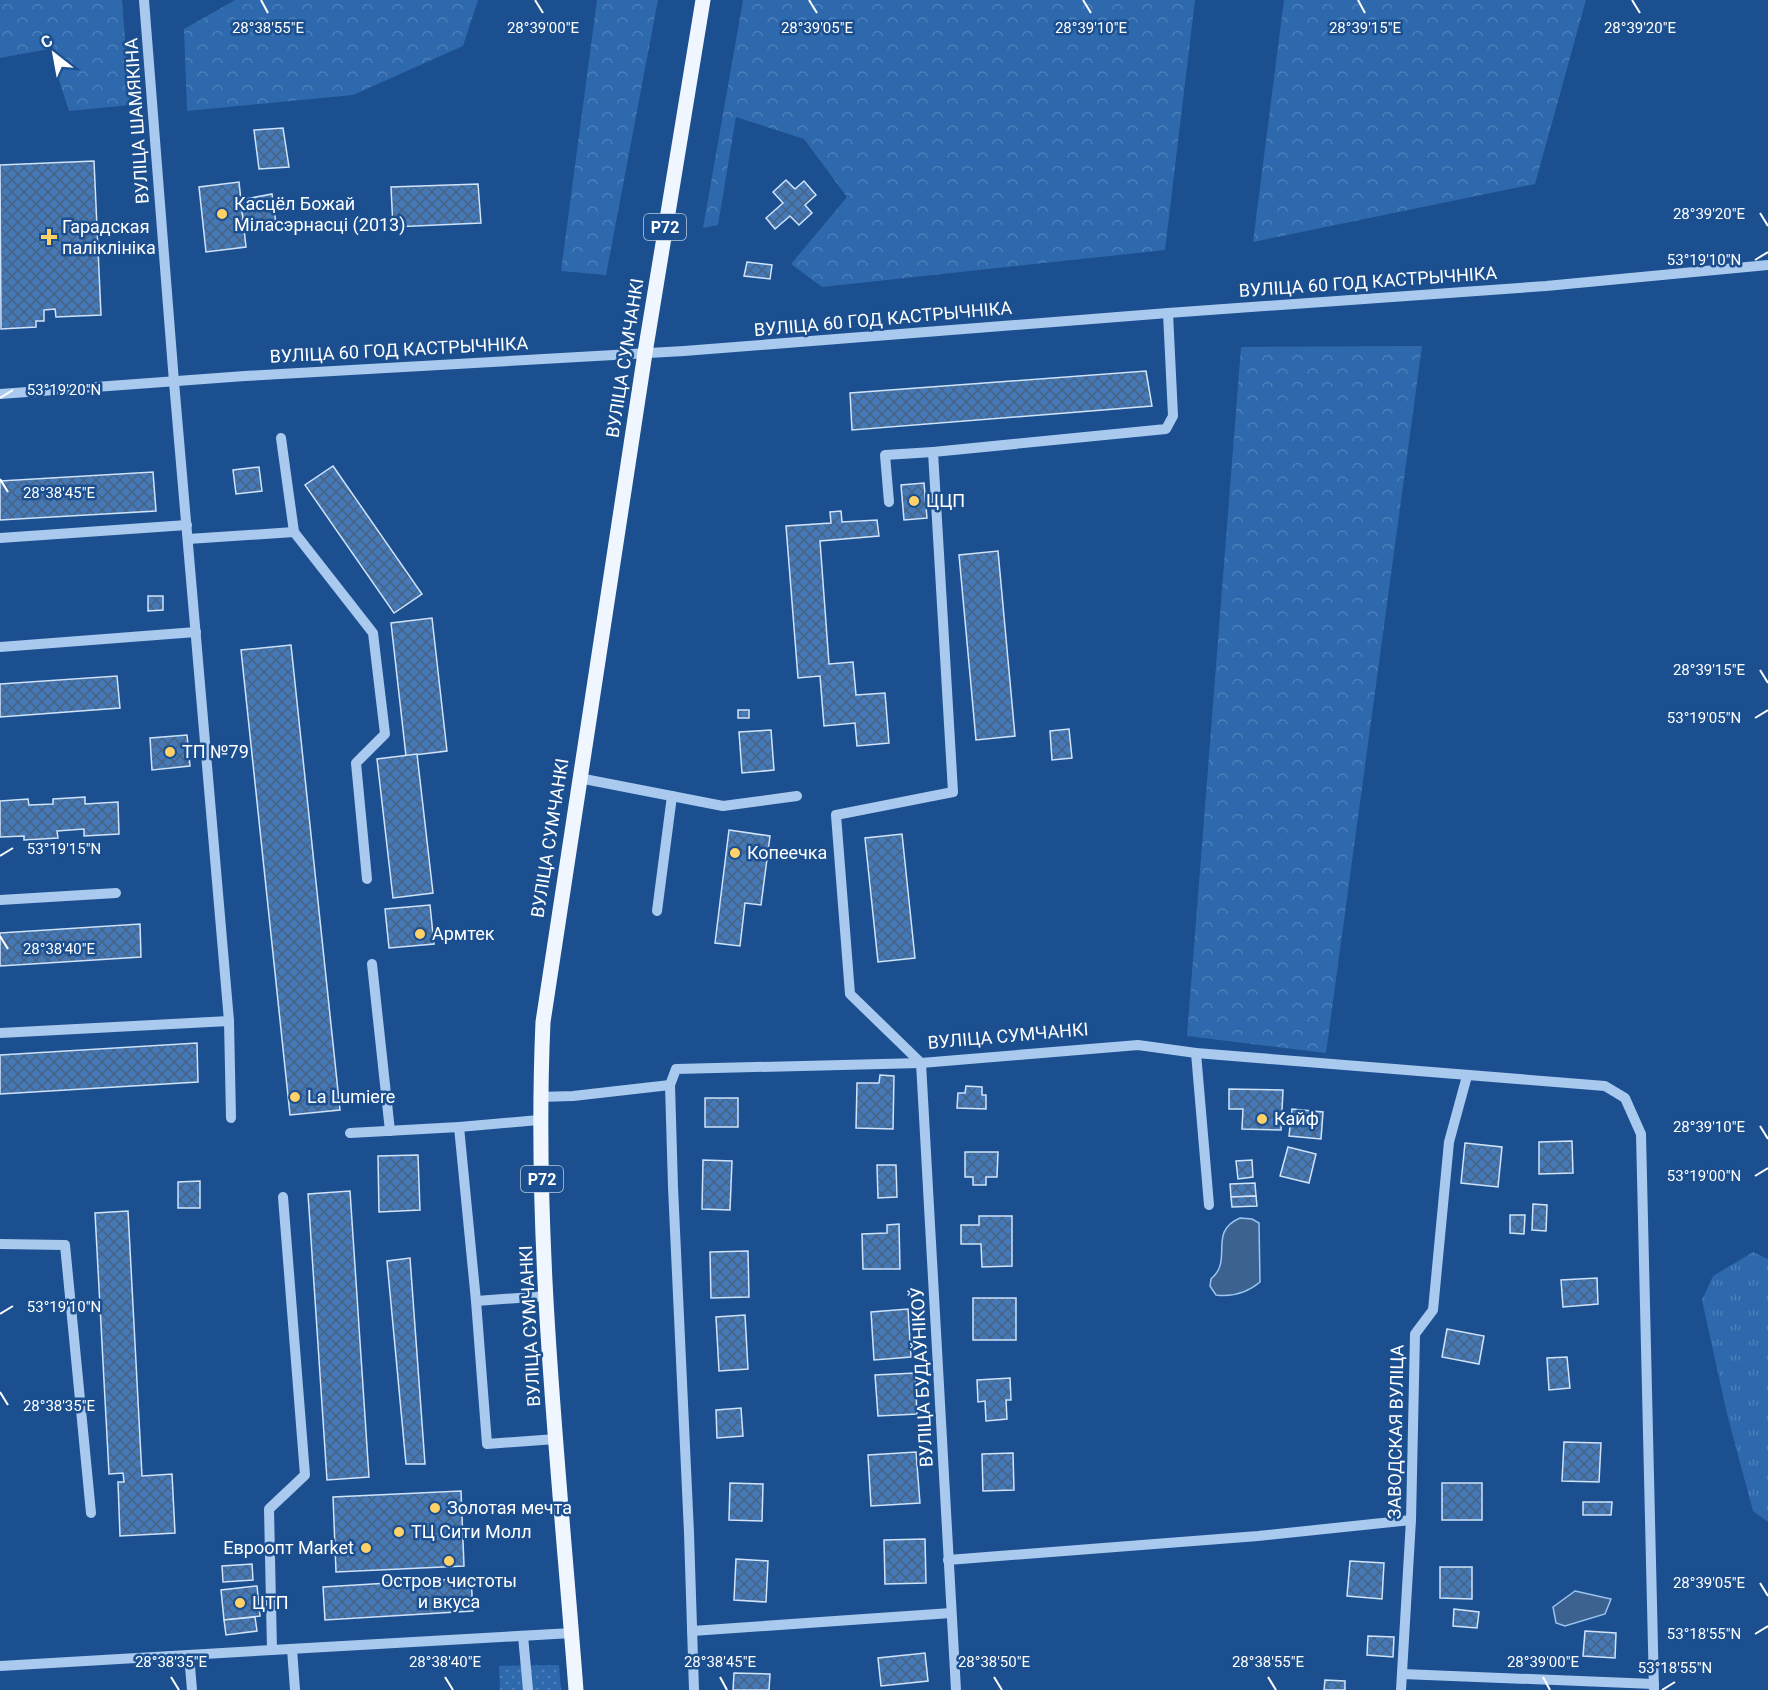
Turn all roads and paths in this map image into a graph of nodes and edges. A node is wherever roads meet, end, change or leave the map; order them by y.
1 (144, 0) edge
2 (703, 0) edge
3 (1768, 265) edge
4 (1168, 313) junction
5 (645, 353) junction
6 (174, 382) junction
7 (0, 394) edge
8 (281, 438) dead end
9 (933, 452) junction
10 (889, 502) dead end
11 (187, 525) junction
12 (294, 532) junction
13 (0, 538) edge
14 (188, 539) junction
15 (196, 632) junction
16 (0, 647) edge
17 (579, 778) junction
18 (672, 796) junction
19 (797, 796) dead end
20 (367, 879) dead end
21 (116, 893) dead end
22 (0, 900) edge
23 (657, 911) dead end
24 (372, 964) dead end
25 (229, 1022) junction
26 (0, 1033) edge
27 (1196, 1053) junction
28 (921, 1063) junction
29 (1467, 1076) junction
30 (670, 1085) junction
31 (539, 1097) junction
32 (231, 1118) dead end
33 (539, 1120) junction
34 (459, 1127) junction
35 (390, 1131) junction
36 (350, 1133) dead end
37 (283, 1197) dead end
38 (1209, 1206) dead end
39 (0, 1244) edge
40 (547, 1296) junction
41 (476, 1301) junction
42 (556, 1439) junction
43 (91, 1513) dead end
44 (1411, 1520) junction
45 (948, 1560) junction
46 (951, 1613) junction
47 (692, 1631) junction
48 (572, 1633) junction
49 (523, 1636) junction
50 (292, 1649) junction
51 (272, 1650) junction
52 (189, 1655) junction
53 (0, 1666) edge
54 (1402, 1674) junction
55 (1654, 1687) edge
56 (192, 1690) edge
57 (295, 1690) edge
58 (528, 1690) edge
59 (576, 1690) edge
60 (694, 1690) edge
61 (956, 1690) edge
62 (1401, 1690) edge

1 - 6 street, ВУЛІЦА ШАМЯКІНА
2 - 5 main road, ВУЛІЦА СУМЧАНКІ / Р72
3 - 4 street, ВУЛІЦА 60 ГОД КАСТРЫЧНІКА
4 - 5 street, ВУЛІЦА 60 ГОД КАСТРЫЧНІКА
4 - 9 street
5 - 6 street, ВУЛІЦА 60 ГОД КАСТРЫЧНІКА
5 - 17 main road, ВУЛІЦА СУМЧАНКІ / Р72
6 - 7 street, ВУЛІЦА 60 ГОД КАСТРЫЧНІКА
6 - 11 street, ВУЛІЦА ШАМЯКІНА
8 - 12 street
9 - 10 street
9 - 28 street
11 - 13 street
11 - 14 street, ВУЛІЦА ШАМЯКІНА
12 - 14 street
12 - 20 street
14 - 15 street, ВУЛІЦА ШАМЯКІНА
15 - 16 street
15 - 25 street, ВУЛІЦА ШАМЯКІНА
17 - 18 street
17 - 31 main road, ВУЛІЦА СУМЧАНКІ / Р72
18 - 19 street
18 - 23 street
21 - 22 street
24 - 35 street
25 - 26 street
25 - 32 street, ВУЛІЦА ШАМЯКІНА
27 - 28 street, ВУЛІЦА СУМЧАНКІ
27 - 29 street, ВУЛІЦА СУМЧАНКІ
27 - 38 street
28 - 30 street, ВУЛІЦА СУМЧАНКІ
28 - 45 street, ВУЛІЦА БУДАЎНІКОЎ
29 - 44 street, ЗАВОДСКАЯ ВУЛІЦА
29 - 55 street, ВУЛІЦА СУМЧАНКІ
30 - 31 street
30 - 47 street
31 - 33 main road, ВУЛІЦА СУМЧАНКІ / Р72
33 - 34 street
33 - 40 main road, ВУЛІЦА СУМЧАНКІ / Р72
34 - 35 street
34 - 41 street
35 - 36 street
37 - 51 street
39 - 43 street
40 - 41 street
40 - 42 main road, ВУЛІЦА СУМЧАНКІ / Р72
41 - 42 street
42 - 48 main road, ВУЛІЦА СУМЧАНКІ / Р72
44 - 45 street
44 - 54 street, ЗАВОДСКАЯ ВУЛІЦА
45 - 46 street, ВУЛІЦА БУДАЎНІКОЎ
46 - 47 street
46 - 61 street, ВУЛІЦА БУДАЎНІКОЎ
47 - 60 street
48 - 49 street
48 - 59 main road, ВУЛІЦА СУМЧАНКІ / Р72
49 - 50 street
49 - 58 street
50 - 51 street
50 - 57 street
51 - 52 street
52 - 53 street
52 - 56 street
54 - 55 street
54 - 62 street, ЗАВОДСКАЯ ВУЛІЦА

